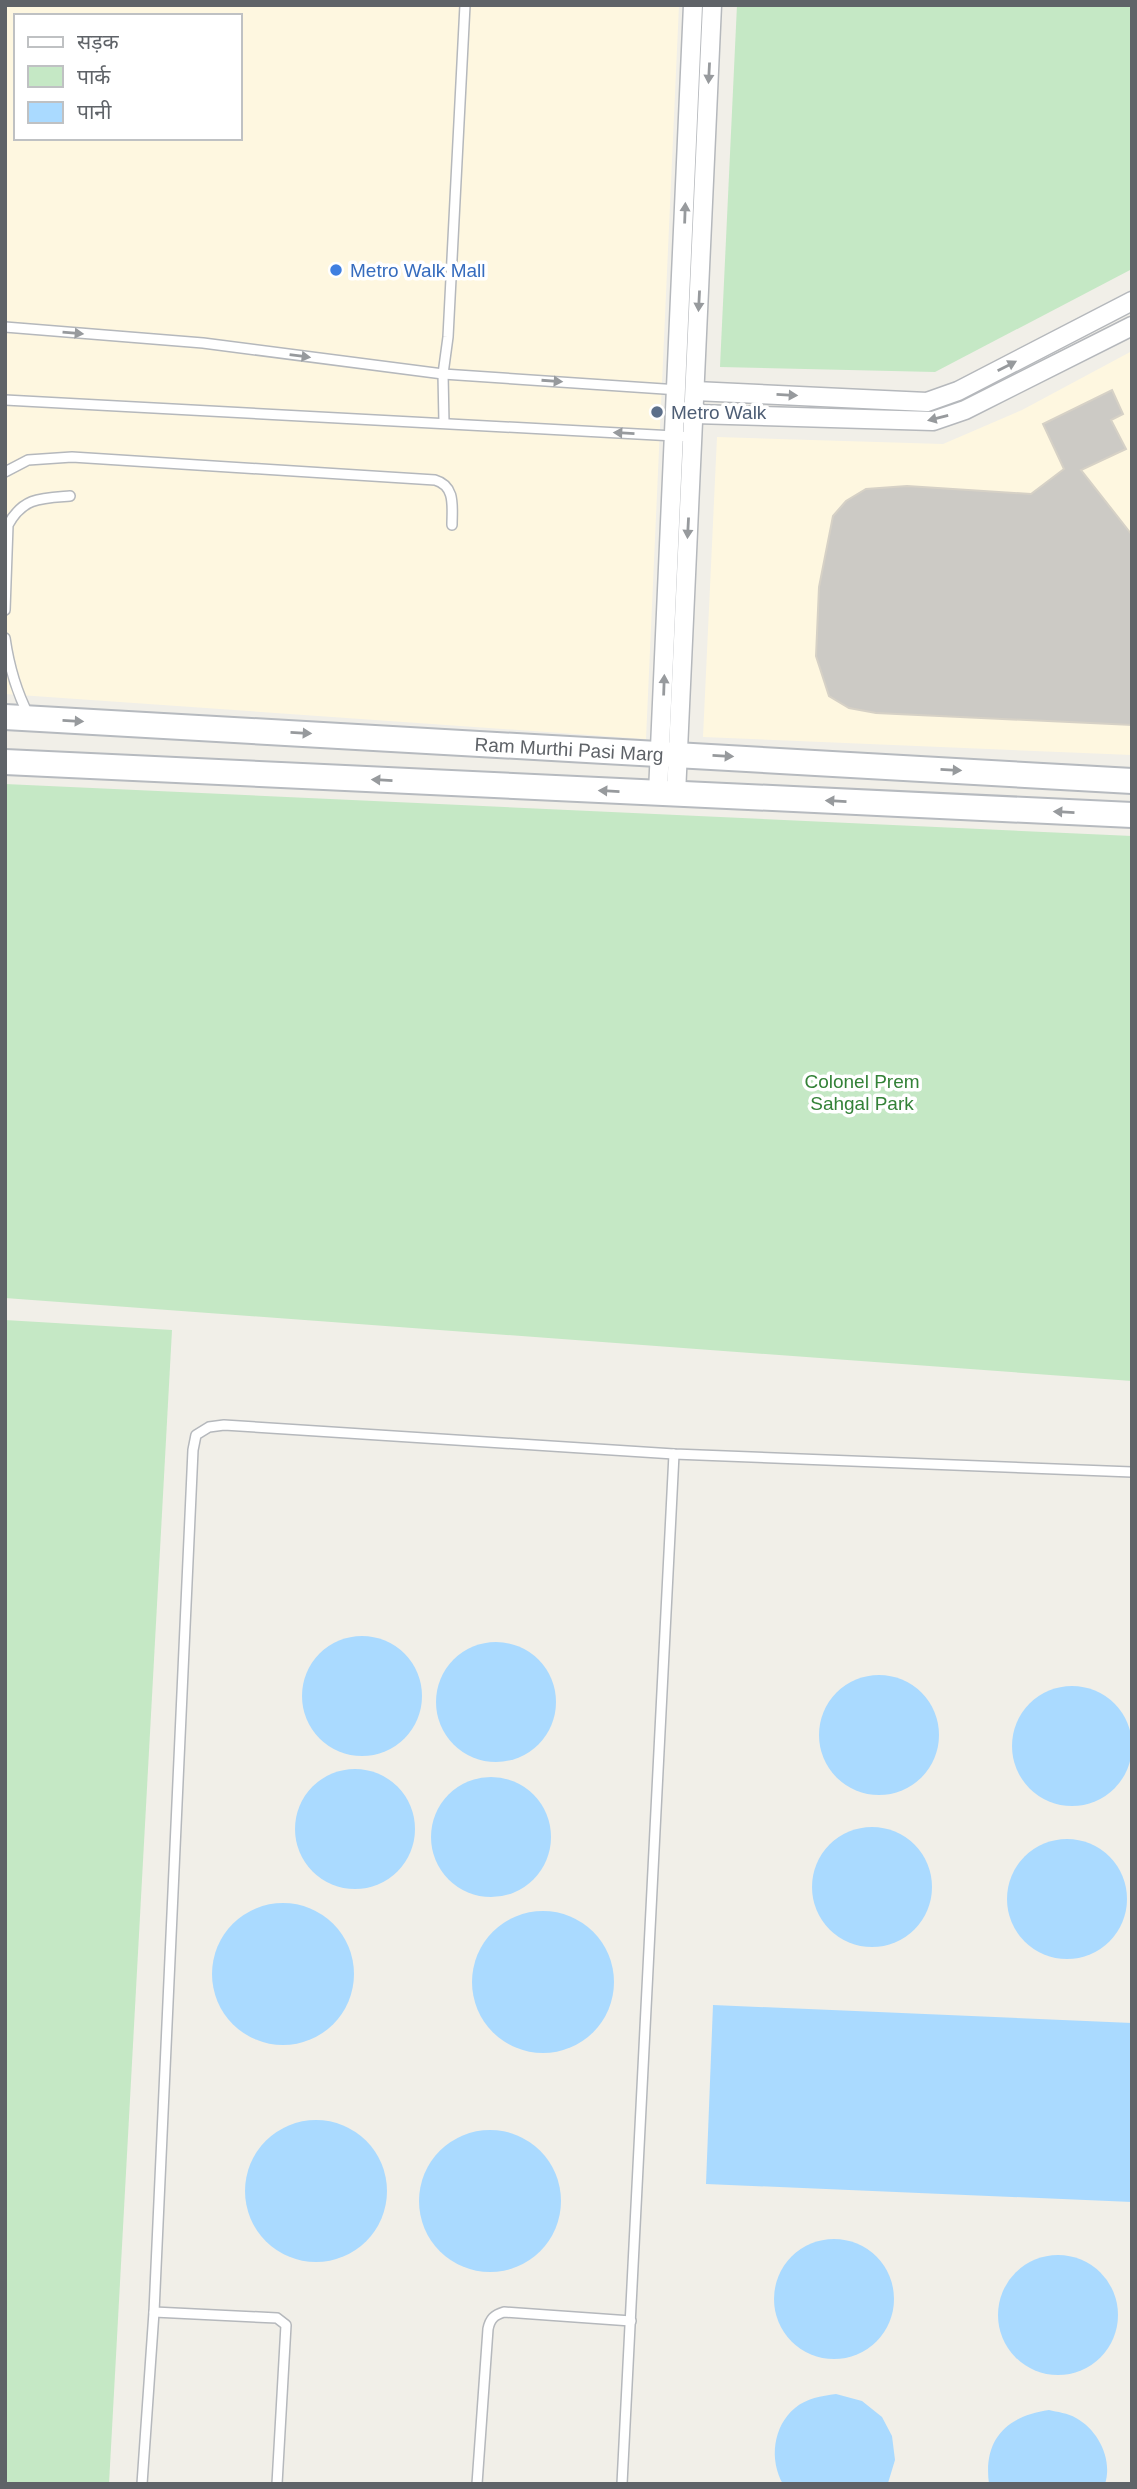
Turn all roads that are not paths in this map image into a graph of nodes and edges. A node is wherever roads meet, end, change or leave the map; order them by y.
1 (465, 5) edge
2 (693, 5) edge
3 (712, 5) edge
4 (1126, 304) edge
5 (1132, 325) edge
6 (5, 327) edge
7 (443, 374) junction
8 (686, 390) junction
9 (5, 400) edge
10 (694, 414) junction
11 (444, 422) junction
12 (674, 436) junction
13 (692, 437) junction
14 (5, 472) edge
15 (70, 496) dead end
16 (452, 525) dead end
17 (5, 610) edge
18 (5, 638) edge
19 (5, 718) edge
20 (31, 719) junction
21 (669, 753) junction
22 (5, 762) edge
23 (1132, 781) edge
24 (667, 793) junction
25 (1132, 815) edge
26 (674, 1454) junction
27 (1132, 1472) edge
28 (154, 2312) junction
29 (631, 2322) junction
30 (142, 2484) edge
31 (277, 2484) edge
32 (477, 2484) edge
33 (622, 2484) edge

1 - 7 lane
8 -> 2 street
3 -> 8 street
4 - 5 street
8 -> 4 street
5 -> 10 street
6 -> 7 lane
7 -> 8 lane
7 - 11 lane
8 - 10 street
8 - 12 street
9 - 11 lane
10 - 13 street
12 -> 11 lane
12 - 13 lane
21 -> 12 street
13 -> 21 street
14 - 16 lane
15 - 17 lane
18 - 20 lane
19 - 20 street, Ram Murthi Pasi Marg
20 -> 21 street, Ram Murthi Pasi Marg
21 -> 23 street, Ram Murthi Pasi Marg
21 - 24 street
24 -> 22 street
25 -> 24 street
26 - 27 lane
26 - 28 lane
26 - 29 lane
28 - 30 lane
28 - 31 lane
29 - 32 lane
29 - 33 lane

